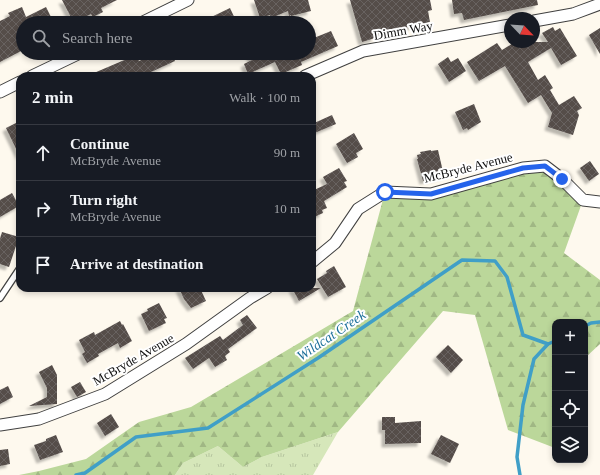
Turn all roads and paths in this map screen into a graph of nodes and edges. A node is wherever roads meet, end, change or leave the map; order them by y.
1 (188, 0) edge
2 (600, 4) edge
3 (155, 16) edge
4 (540, 20) edge
5 (504, 26) edge
6 (65, 60) edge
7 (40, 72) edge
8 (314, 72) edge
9 (16, 84) edge
10 (0, 92) edge
11 (600, 202) edge
12 (316, 259) edge
13 (16, 274) edge
14 (261, 292) edge
15 (0, 298) edge
16 (0, 425) edge

1 - 3 street
2 - 4 street
5 - 8 street, Dimm Way
6 - 7 street
9 - 10 street
11 - 12 street, McBryde Avenue
13 - 15 lane
14 - 16 street, McBryde Avenue

